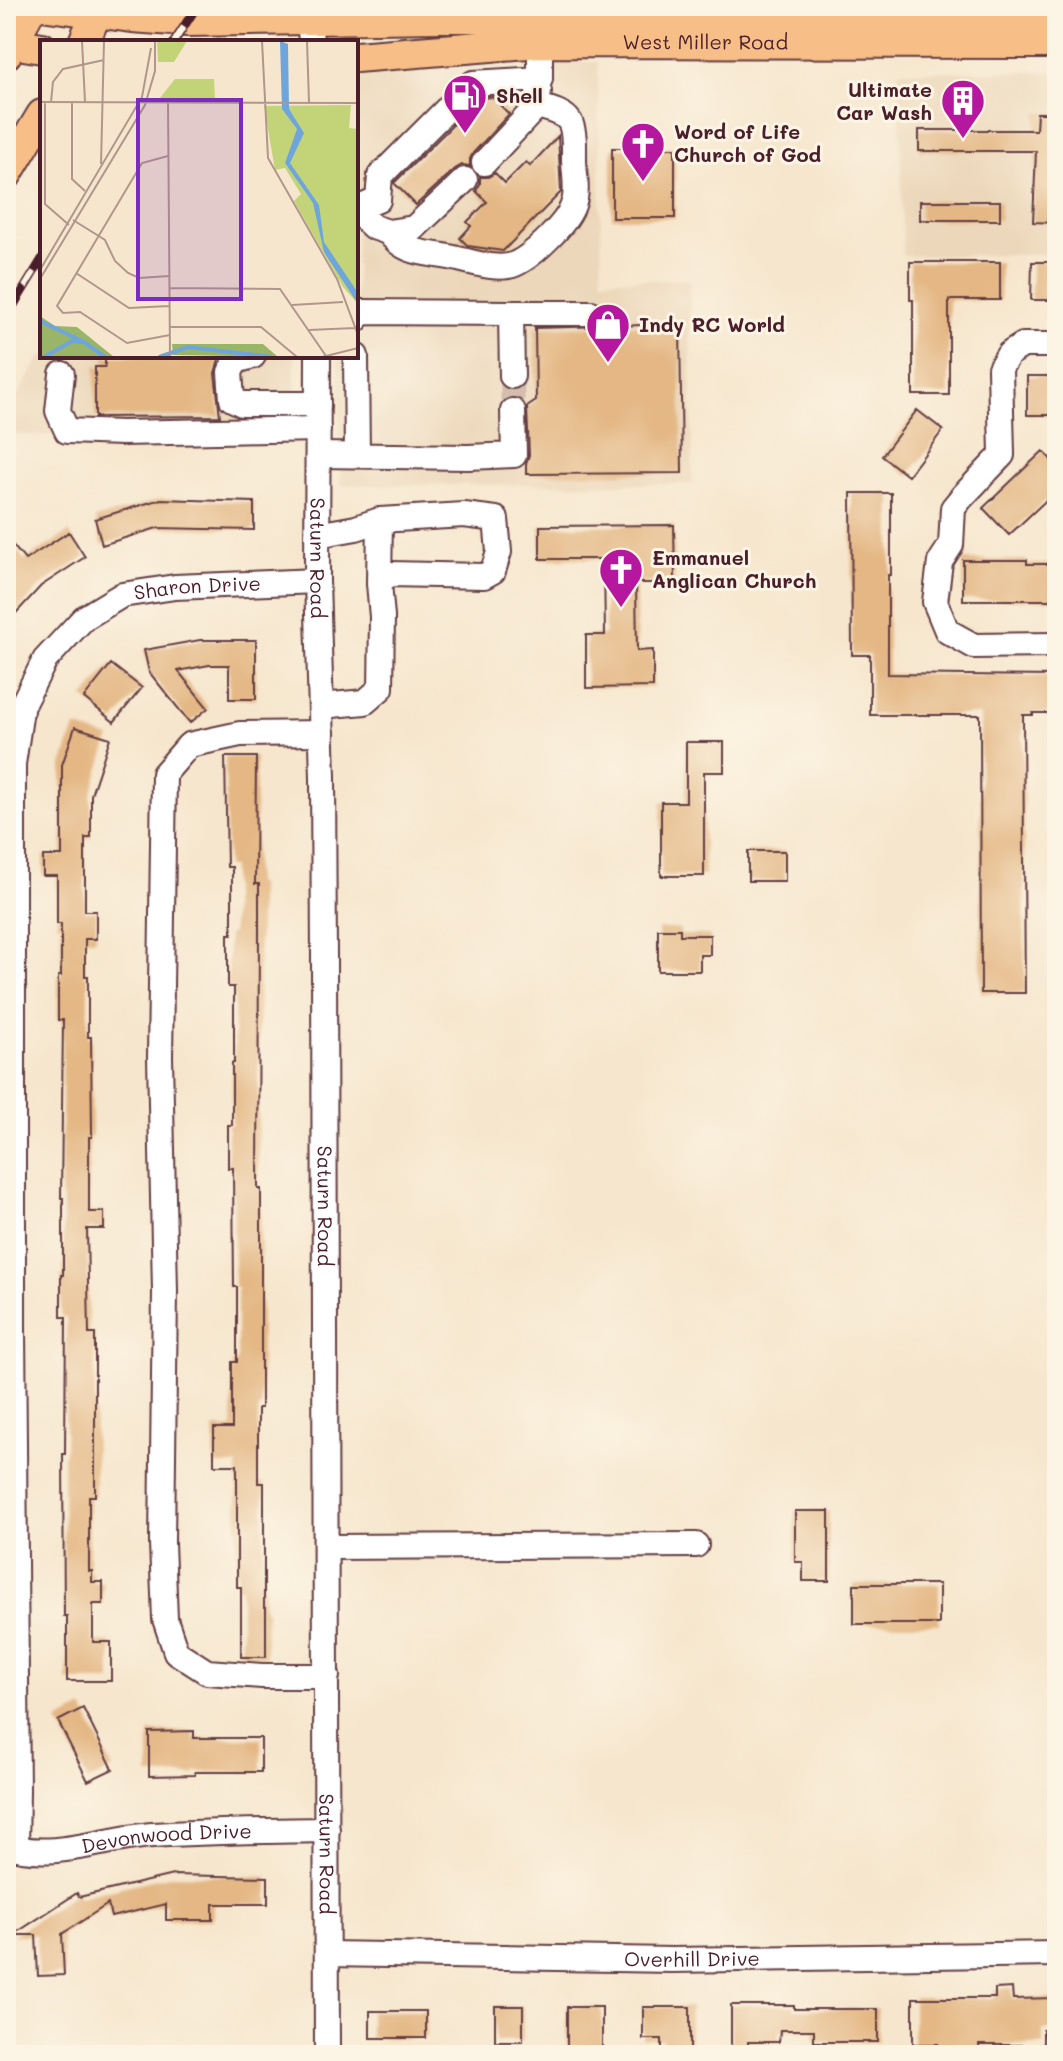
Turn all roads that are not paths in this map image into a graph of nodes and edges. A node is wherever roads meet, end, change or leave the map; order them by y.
1 (32, 6) edge
2 (48, 6) edge
3 (98, 9) edge
4 (807, 11) edge
5 (1057, 17) edge
6 (310, 30) edge
7 (85, 40) edge
8 (540, 42) junction
9 (1057, 43) edge
10 (8, 47) edge
11 (40, 48) edge
12 (358, 57) edge
13 (540, 79) junction
14 (537, 106) junction
15 (40, 118) edge
16 (484, 163) dead end
17 (6, 175) edge
18 (465, 180) dead end
19 (358, 209) edge
20 (358, 212) edge
21 (388, 232) junction
22 (511, 313) junction
23 (591, 313) dead end
24 (358, 316) edge
25 (1057, 345) edge
26 (246, 358) edge
27 (318, 358) edge
28 (356, 358) edge
29 (62, 374) dead end
30 (512, 376) tunnel mouth
31 (513, 411) tunnel mouth
32 (318, 417) junction
33 (318, 455) junction
34 (357, 455) junction
35 (380, 520) junction
36 (317, 535) junction
37 (317, 581) junction
38 (379, 583) junction
39 (1057, 645) edge
40 (321, 706) junction
41 (21, 710) junction
42 (322, 733) junction
43 (6, 735) edge
44 (696, 1545) dead end
45 (326, 1547) junction
46 (327, 1676) junction
47 (327, 1830) junction
48 (11, 1846) edge
49 (328, 1954) junction
50 (1057, 1954) edge
51 (327, 2055) edge

1 - 10 main road
2 - 3 main road, West Miller Road
3 - 6 main road, West Miller Road
3 - 7 main road
4 - 5 main road, West Miller Road
4 - 6 main road, West Miller Road
8 - 9 main road, West Miller Road
8 - 12 main road, West Miller Road
8 - 13 street
10 - 11 main road
13 - 14 street
13 - 19 street
14 - 16 street
14 - 21 street
15 - 17 main road
18 - 21 street
20 - 21 street
22 - 23 street
22 - 24 street
22 - 30 street
25 - 39 street
26 - 32 street
27 - 32 street, Saturn Road
28 - 34 street
29 - 32 street
31 - 34 street
32 - 33 street, Saturn Road
33 - 34 street
33 - 36 street, Saturn Road
35 - 36 street
35 - 38 street
35 - 38 street
36 - 37 street, Saturn Road
37 - 40 street, Saturn Road
37 - 41 street, Sharon Drive
38 - 40 street
40 - 42 street, Saturn Road
41 - 43 street, Sharon Drive
41 - 48 street
42 - 45 street, Saturn Road
42 - 46 street
44 - 45 street
45 - 46 street, Saturn Road
46 - 47 street, Saturn Road
47 - 48 street, Devonwood Drive
47 - 49 street, Saturn Road
49 - 50 street, Overhill Drive
49 - 51 street, Saturn Road

